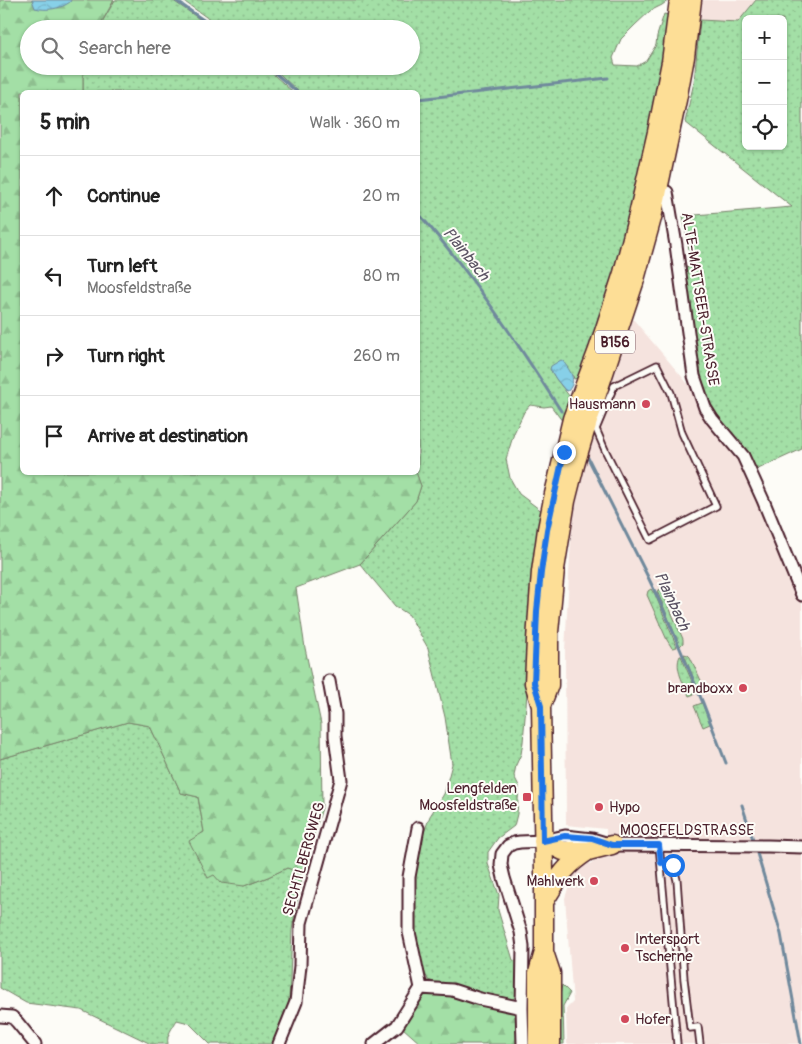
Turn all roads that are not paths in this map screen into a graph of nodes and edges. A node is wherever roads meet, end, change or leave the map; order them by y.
1 (679, 0) edge
2 (692, 0) edge
3 (667, 192) dead end
4 (671, 393) joint
5 (802, 595) edge
6 (329, 681) dead end
7 (541, 706) junction
8 (418, 828) dead end
9 (543, 841) junction
10 (612, 845) junction
11 (659, 845) junction
12 (802, 848) edge
13 (588, 851) junction
14 (661, 863) junction
15 (544, 903) junction
16 (544, 952) junction
17 (421, 988) junction
18 (522, 1008) junction
19 (0, 1016) edge
20 (35, 1044) edge
21 (279, 1044) edge
22 (374, 1044) edge
23 (523, 1044) edge
24 (538, 1044) edge
25 (550, 1044) edge
26 (677, 1044) edge
27 (700, 1044) edge

1 - 7 main road, B156
2 - 7 main road, B156
3 - 5 street, ALTE-MATTSEER-STRASSE
4 - 4 lane
6 - 21 street, SECHTLBERGWEG
7 - 9 main road, B156
8 - 17 street
9 - 10 street, MOOSFELDSTRASSE
9 - 13 main road
9 - 15 main road, B156
9 - 18 street, MOOSFELDSTRASSE
10 - 11 street, MOOSFELDSTRASSE
10 - 13 main road
11 - 12 street, MOOSFELDSTRASSE
11 - 14 lane
13 - 15 main road
14 - 26 lane
14 - 27 lane
15 - 16 main road, B156
16 - 24 main road, B156
16 - 25 main road, B156
17 - 18 street
17 - 22 street
18 - 23 street
19 - 20 street

